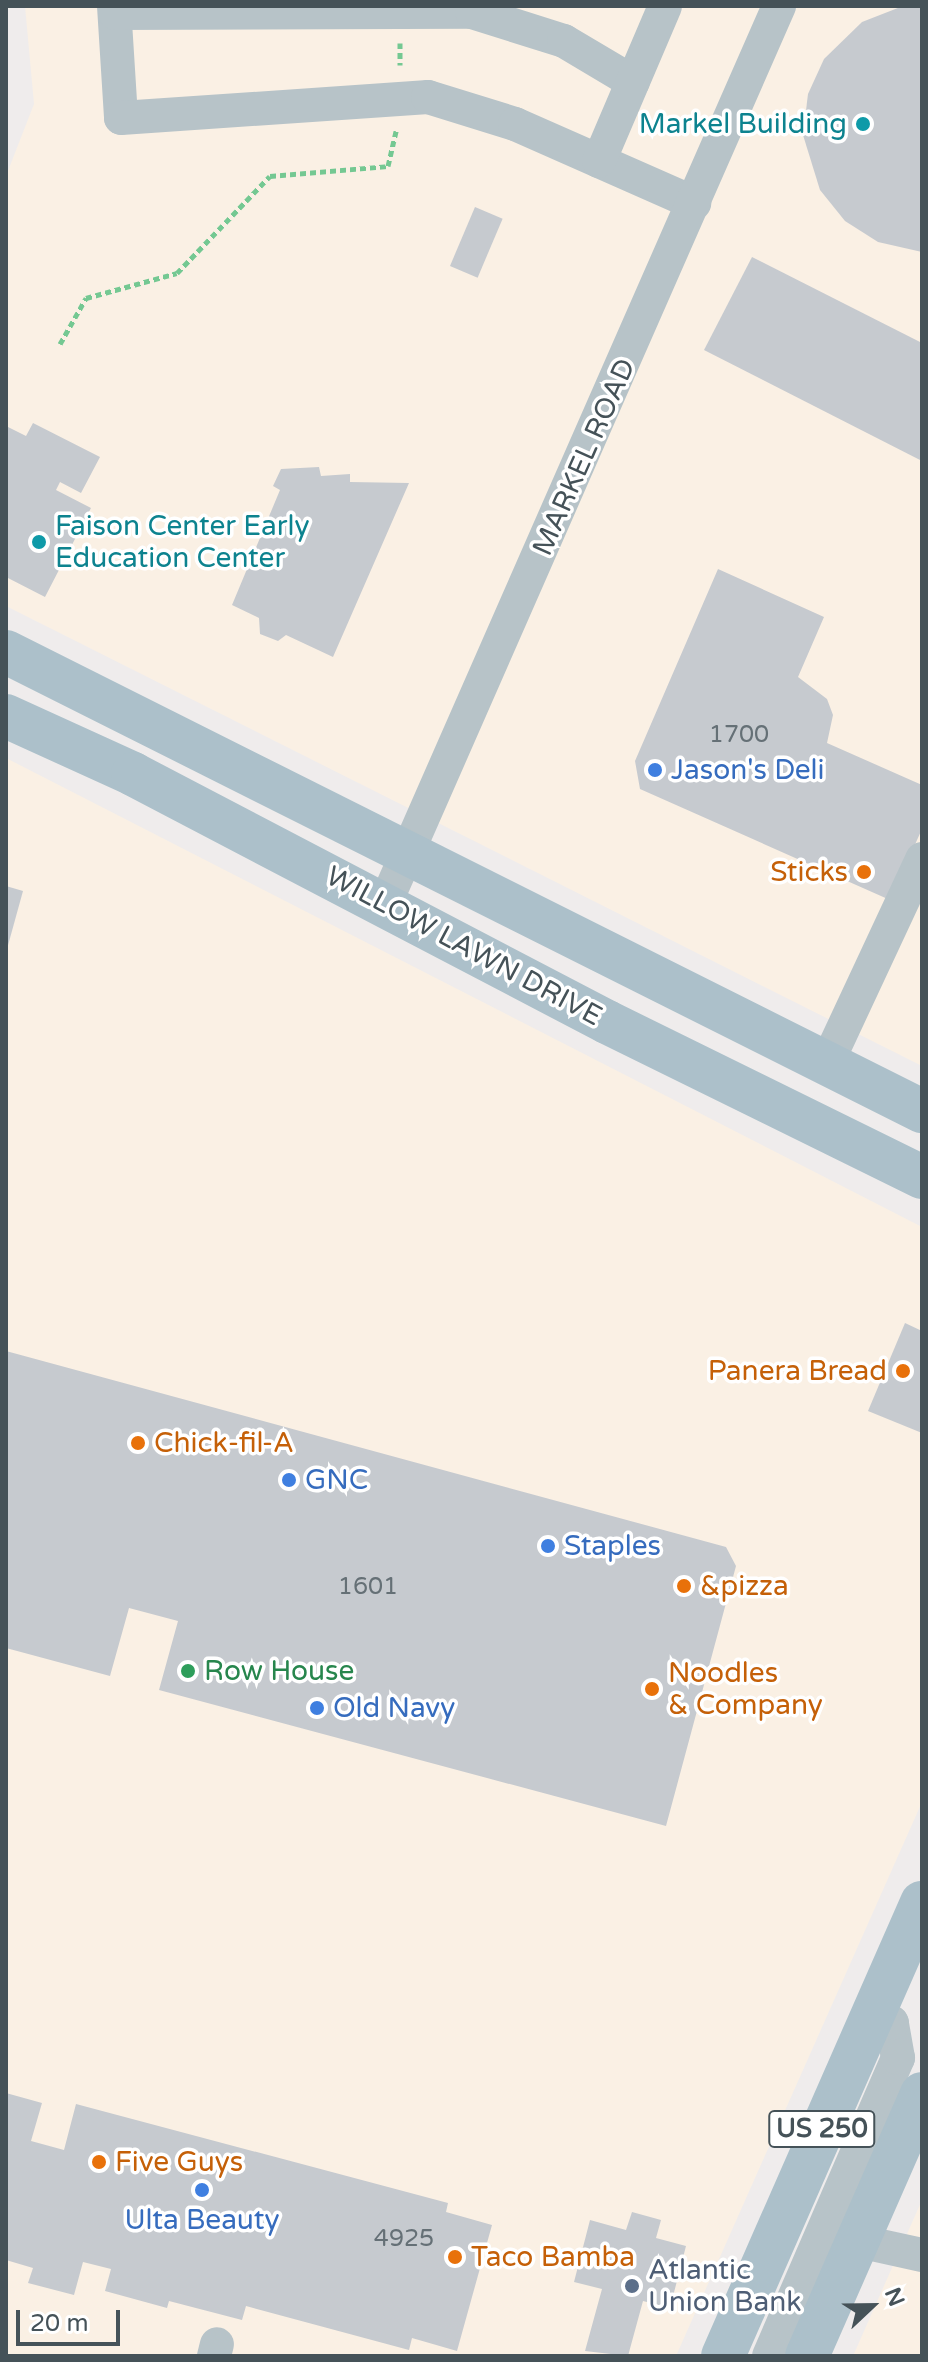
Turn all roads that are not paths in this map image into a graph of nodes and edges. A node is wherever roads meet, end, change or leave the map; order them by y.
1 (665, 6) edge
2 (779, 6) edge
3 (400, 8) edge
4 (115, 9) edge
5 (633, 82) junction
6 (599, 161) junction
7 (694, 203) junction
8 (6, 652) edge
9 (6, 716) edge
10 (409, 849) junction
11 (922, 859) edge
12 (384, 906) junction
13 (827, 1063) junction
14 (922, 1111) edge
15 (922, 1177) edge
16 (922, 1903) edge
17 (875, 2009) junction
18 (922, 2094) edge
19 (858, 2241) junction
20 (922, 2255) edge
21 (723, 2356) edge
22 (769, 2356) edge
23 (807, 2356) edge

1 - 5 street
2 - 7 street, MARKEL ROAD
3 - 4 street
3 - 5 street
4 - 6 street
5 - 6 street
6 - 7 street
7 - 10 street, MARKEL ROAD
8 - 10 main road, WILLOW LAWN DRIVE
9 - 12 main road, WILLOW LAWN DRIVE
10 - 12 street, MARKEL ROAD
10 - 13 main road, WILLOW LAWN DRIVE
11 - 13 street
12 - 15 main road, WILLOW LAWN DRIVE
13 - 14 main road, WILLOW LAWN DRIVE
16 - 17 main road, US 250
17 - 21 main road, US 250
17 - 22 street
18 - 19 main road, US 250
19 - 20 street
19 - 23 main road, US 250

